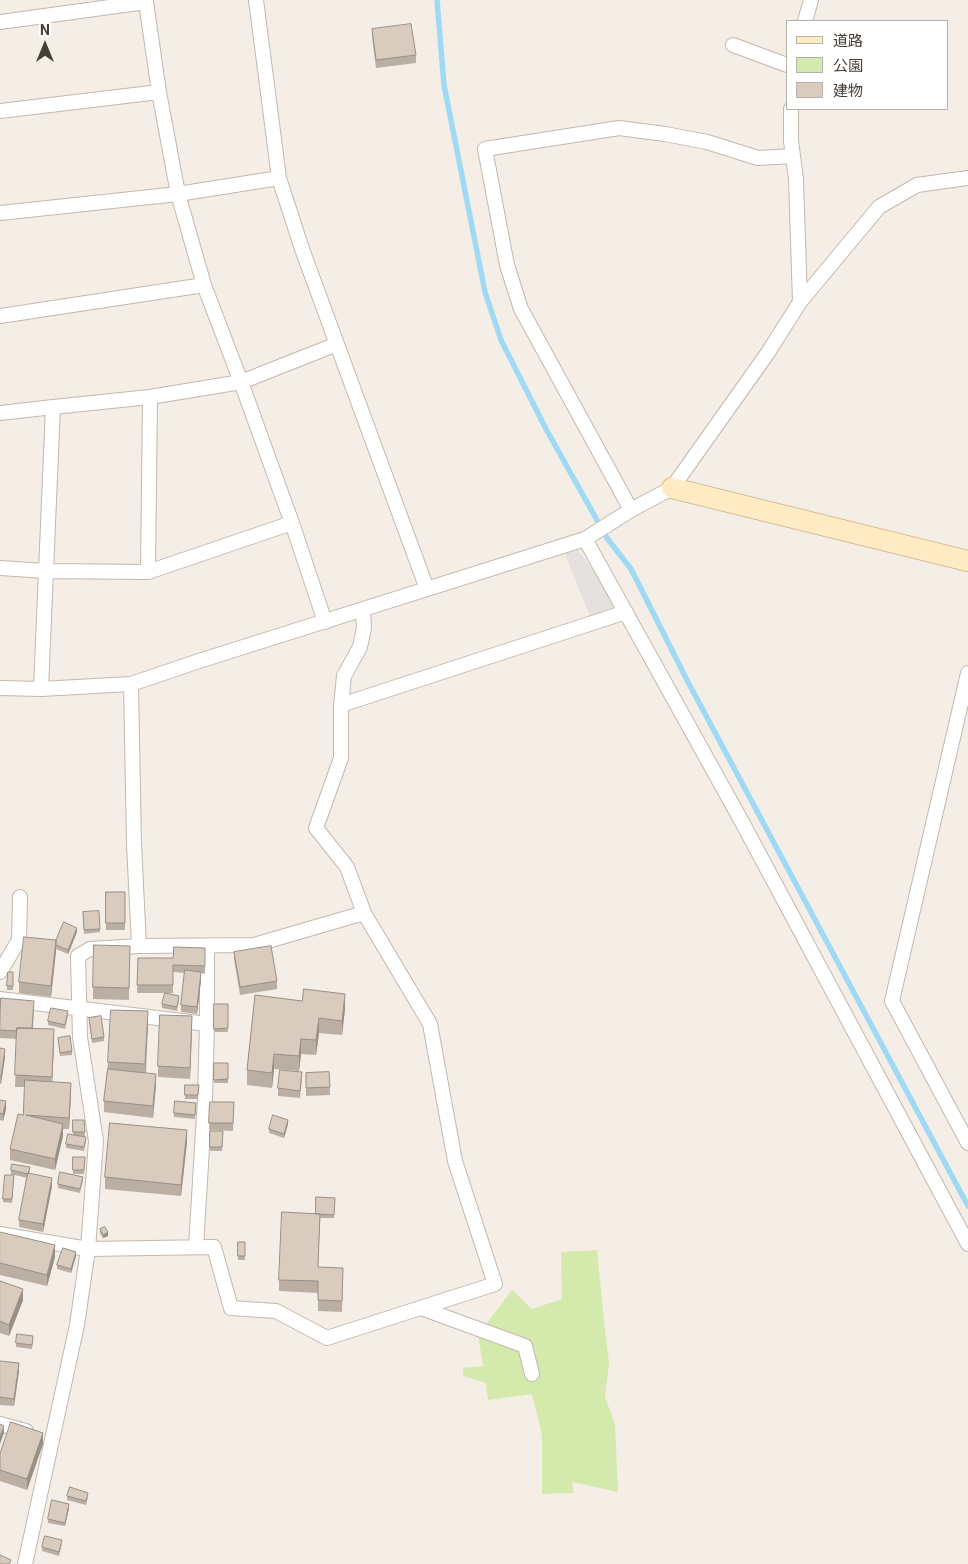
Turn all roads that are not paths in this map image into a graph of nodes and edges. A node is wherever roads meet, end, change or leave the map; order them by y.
1 (256, 0) edge
2 (811, 0) edge
3 (146, 1) edge
4 (805, 20) edge
5 (0, 22) edge
6 (733, 44) dead end
7 (786, 65) edge
8 (160, 92) junction
9 (791, 110) edge
10 (0, 111) edge
11 (793, 156) junction
12 (279, 178) junction
13 (968, 178) edge
14 (178, 194) junction
15 (0, 213) edge
16 (204, 285) junction
17 (800, 302) junction
18 (0, 316) edge
19 (337, 344) junction
20 (241, 382) junction
21 (150, 397) junction
22 (52, 407) junction
23 (0, 413) edge
24 (672, 488) junction
25 (631, 510) junction
26 (292, 523) junction
27 (585, 539) junction
28 (968, 561) edge
29 (0, 568) edge
30 (46, 571) junction
31 (148, 572) junction
32 (427, 589) junction
33 (363, 610) junction
34 (626, 612) junction
35 (325, 622) junction
36 (968, 673) edge
37 (131, 684) junction
38 (0, 688) edge
39 (41, 689) junction
40 (341, 705) junction
41 (20, 897) dead end
42 (364, 913) junction
43 (138, 946) junction
44 (207, 946) junction
45 (0, 972) edge
46 (0, 999) edge
47 (78, 1008) junction
48 (207, 1024) junction
49 (968, 1143) edge
50 (0, 1234) edge
51 (968, 1244) edge
52 (196, 1247) junction
53 (88, 1249) junction
54 (421, 1308) junction
55 (532, 1374) dead end
56 (0, 1424) edge
57 (44, 1435) junction
58 (24, 1564) edge

1 - 12 street
2 - 4 street
3 - 5 street
3 - 8 street
6 - 7 street
8 - 10 street
8 - 14 street
9 - 11 street
11 - 17 street
11 - 25 street
12 - 14 street
12 - 19 street
13 - 17 street
14 - 15 street
14 - 16 street
16 - 18 street
16 - 20 street
17 - 24 street
19 - 20 street
19 - 32 street
20 - 21 street
20 - 26 street
21 - 22 street
21 - 31 street
22 - 23 street
22 - 30 street
24 - 25 street
24 - 28 street
25 - 27 street
26 - 31 street
26 - 35 street
27 - 32 street
27 - 34 street
29 - 30 street
30 - 31 street
30 - 39 street
32 - 33 street
33 - 35 street
33 - 40 street
34 - 40 street
34 - 51 street
35 - 37 street
36 - 49 street
37 - 39 street
37 - 43 street
38 - 39 street
40 - 42 street
41 - 45 street
42 - 44 street
42 - 54 street
43 - 44 street
43 - 47 street
44 - 48 street
46 - 47 street
47 - 48 street
47 - 53 street
48 - 52 street
50 - 53 street
52 - 53 street
52 - 54 street
53 - 57 street
54 - 55 street
56 - 57 street
57 - 58 street

